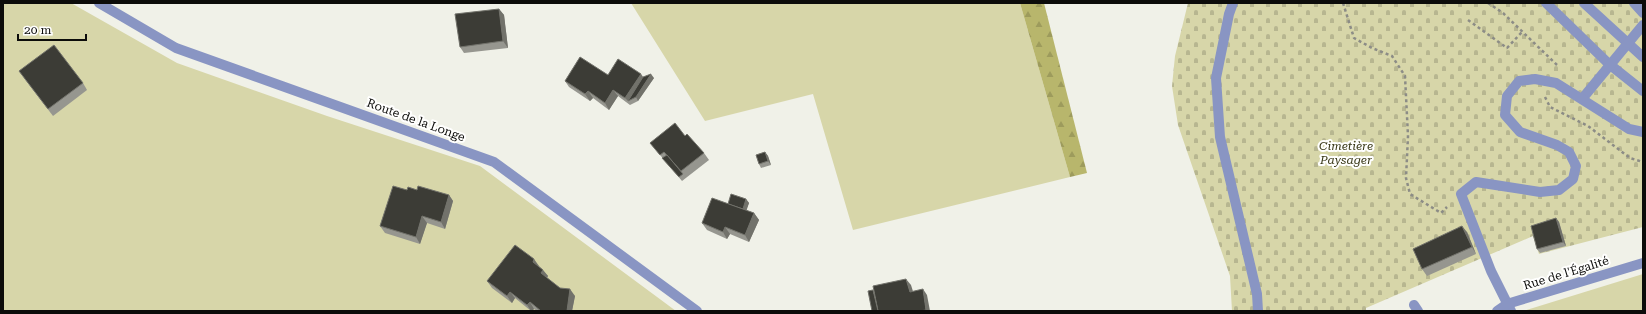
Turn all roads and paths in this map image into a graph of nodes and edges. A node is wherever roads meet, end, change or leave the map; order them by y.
1 (99, 3) edge
2 (1233, 3) edge
3 (1343, 3) edge
4 (1488, 3) edge
5 (1546, 3) edge
6 (1584, 3) edge
7 (1634, 3) edge
8 (1643, 13) edge
9 (1468, 20) dead end
10 (1643, 25) edge
11 (1522, 32) junction
12 (1627, 43) junction
13 (1643, 57) edge
14 (1609, 64) junction
15 (1558, 66) dead end
16 (1535, 79) junction
17 (1643, 91) edge
18 (1582, 99) junction
19 (1643, 132) edge
20 (1643, 162) edge
21 (1461, 194) junction
22 (1643, 263) edge
23 (1509, 308) edge
24 (697, 311) edge
25 (1258, 311) edge
26 (1497, 311) edge

1 - 24 street, Route de la Longe
2 - 25 street
3 - 21 path
4 - 11 path
5 - 14 street
6 - 12 street
7 - 8 street
9 - 11 path
10 - 12 street
11 - 15 path
12 - 13 street
12 - 14 street
14 - 17 street
14 - 18 street
16 - 18 street
16 - 20 path
16 - 21 street
18 - 19 street
21 - 23 street
22 - 23 street, Rue de l'Égalité
23 - 26 street, Rue de l'Égalité

